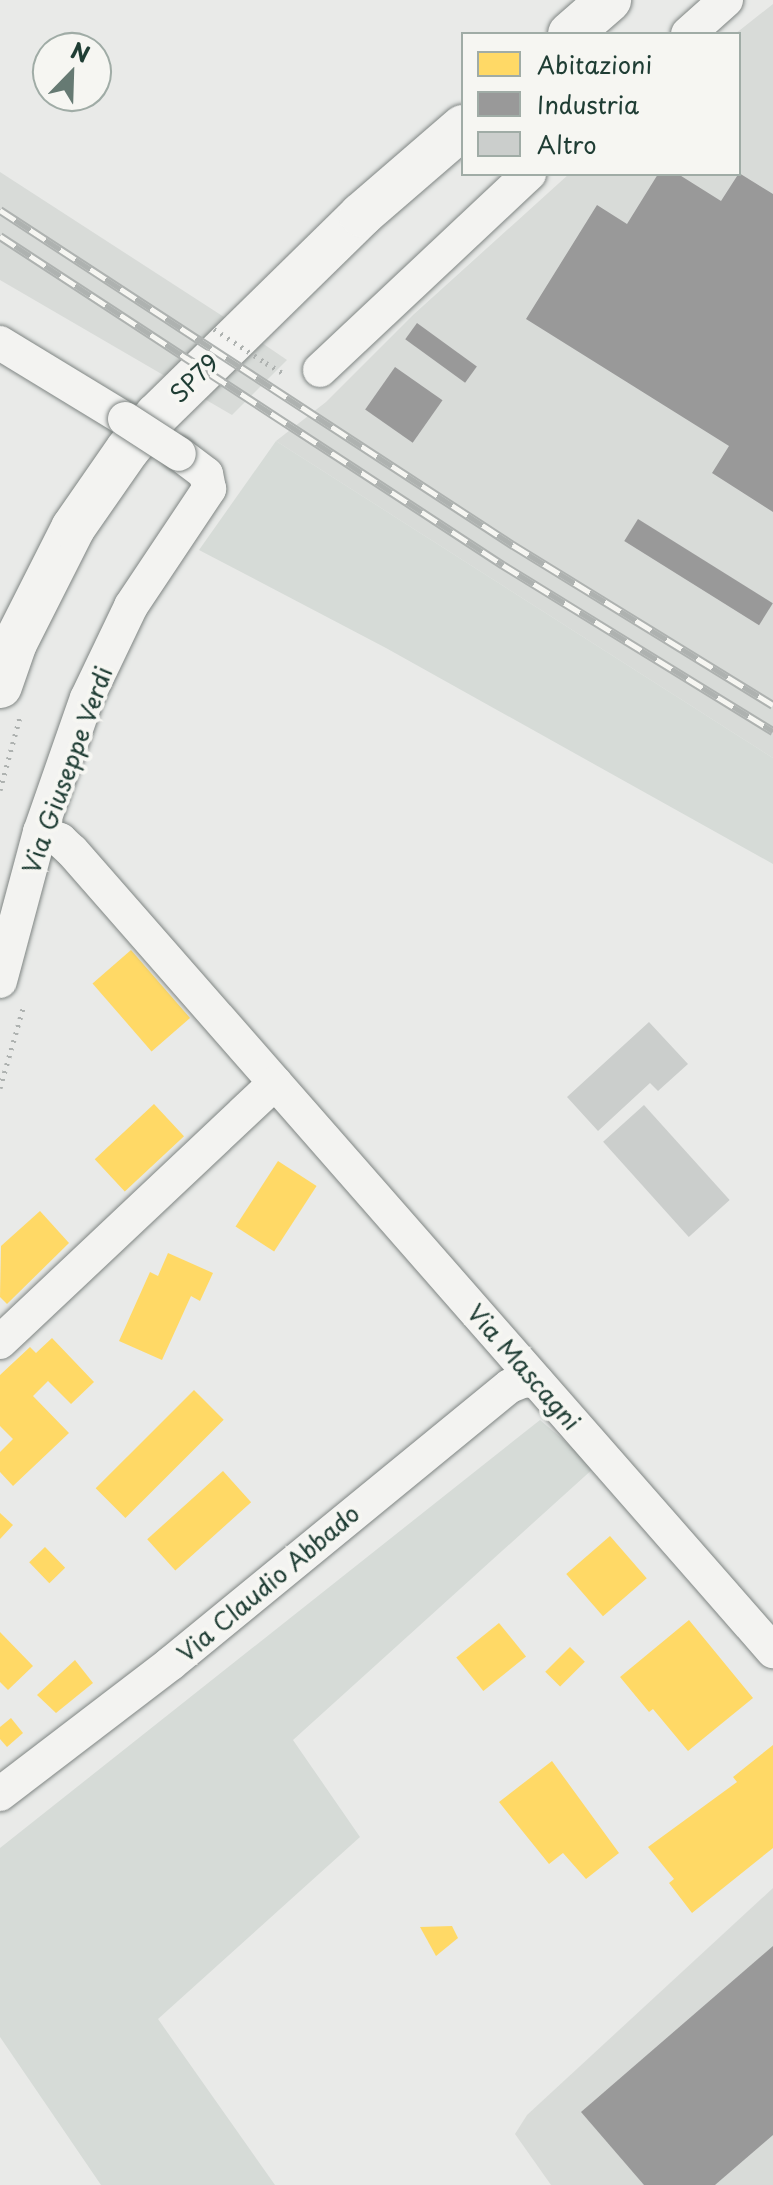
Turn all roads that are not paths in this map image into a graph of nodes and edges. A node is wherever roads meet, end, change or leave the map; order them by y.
1 (609, 0) edge
2 (726, 0) edge
3 (572, 32) edge
4 (690, 32) edge
5 (461, 129) edge
6 (527, 176) edge
7 (0, 343) edge
8 (320, 370) dead end
9 (0, 686) edge
10 (40, 832) junction
11 (1, 977) edge
12 (275, 1083) junction
13 (0, 1342) edge
14 (537, 1382) junction
15 (773, 1651) edge
16 (0, 1794) edge

1 - 3 main road
2 - 4 street
5 - 9 main road, SP79 / SP79
6 - 8 street
7 - 10 street, Via Giuseppe Verdi, bridge
10 - 11 street, Via Giuseppe Verdi
10 - 12 street, Via Mascagni
12 - 13 street
12 - 14 street, Via Mascagni
14 - 15 street, Via Mascagni
14 - 16 street, Via Claudio Abbado

